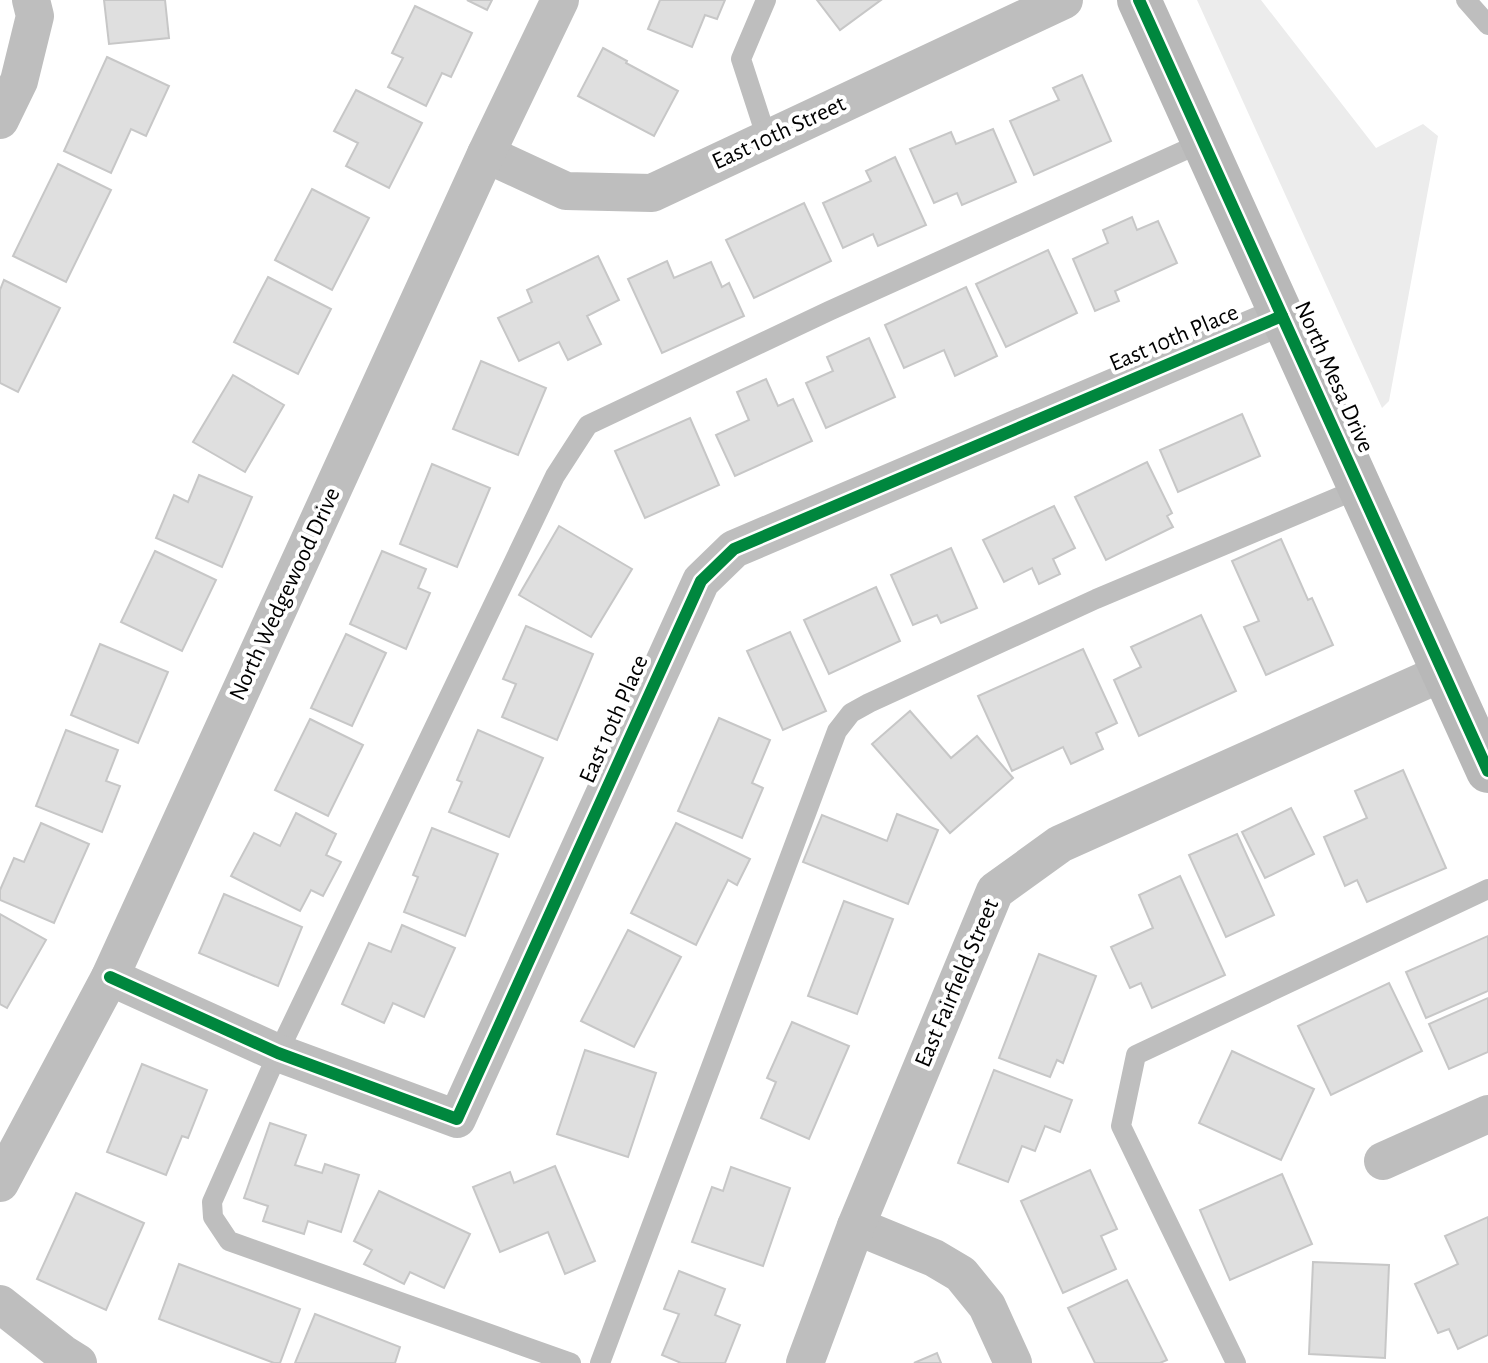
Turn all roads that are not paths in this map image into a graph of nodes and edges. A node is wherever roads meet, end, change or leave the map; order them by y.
1 (31, 0) edge
2 (560, 0) edge
3 (766, 0) edge
4 (1064, 0) edge
5 (1139, 0) edge
6 (1466, 0) edge
7 (1488, 25) edge
8 (0, 120) edge
9 (767, 139) junction
10 (1203, 142) junction
11 (486, 154) junction
12 (1282, 316) junction
13 (1360, 488) junction
14 (1444, 672) junction
15 (1488, 771) edge
16 (1488, 889) edge
17 (110, 977) junction
18 (278, 1053) junction
19 (1488, 1114) edge
20 (1383, 1161) dead end
21 (0, 1183) edge
22 (856, 1226) junction
23 (0, 1304) edge
24 (78, 1363) edge
25 (571, 1363) edge
26 (600, 1363) edge
27 (805, 1363) edge
28 (1013, 1363) edge
29 (1236, 1363) edge

1 - 8 street
2 - 11 street, North Wedgewood Drive
3 - 9 lane
4 - 9 street, East 10th Street
5 - 10 main road, North Mesa Drive
6 - 7 lane
9 - 11 street, East 10th Street
10 - 12 main road, North Mesa Drive
10 - 18 lane
11 - 17 street, North Wedgewood Drive
12 - 13 main road, North Mesa Drive
12 - 18 street, East 10th Place
13 - 14 main road, North Mesa Drive
13 - 26 lane
14 - 15 main road, North Mesa Drive
14 - 22 street, East Fairfield Street
16 - 29 lane
17 - 18 street, East 10th Place
17 - 21 street, North Wedgewood Drive
18 - 25 lane
19 - 20 street
22 - 27 street, East Fairfield Street
22 - 28 street
23 - 24 street

